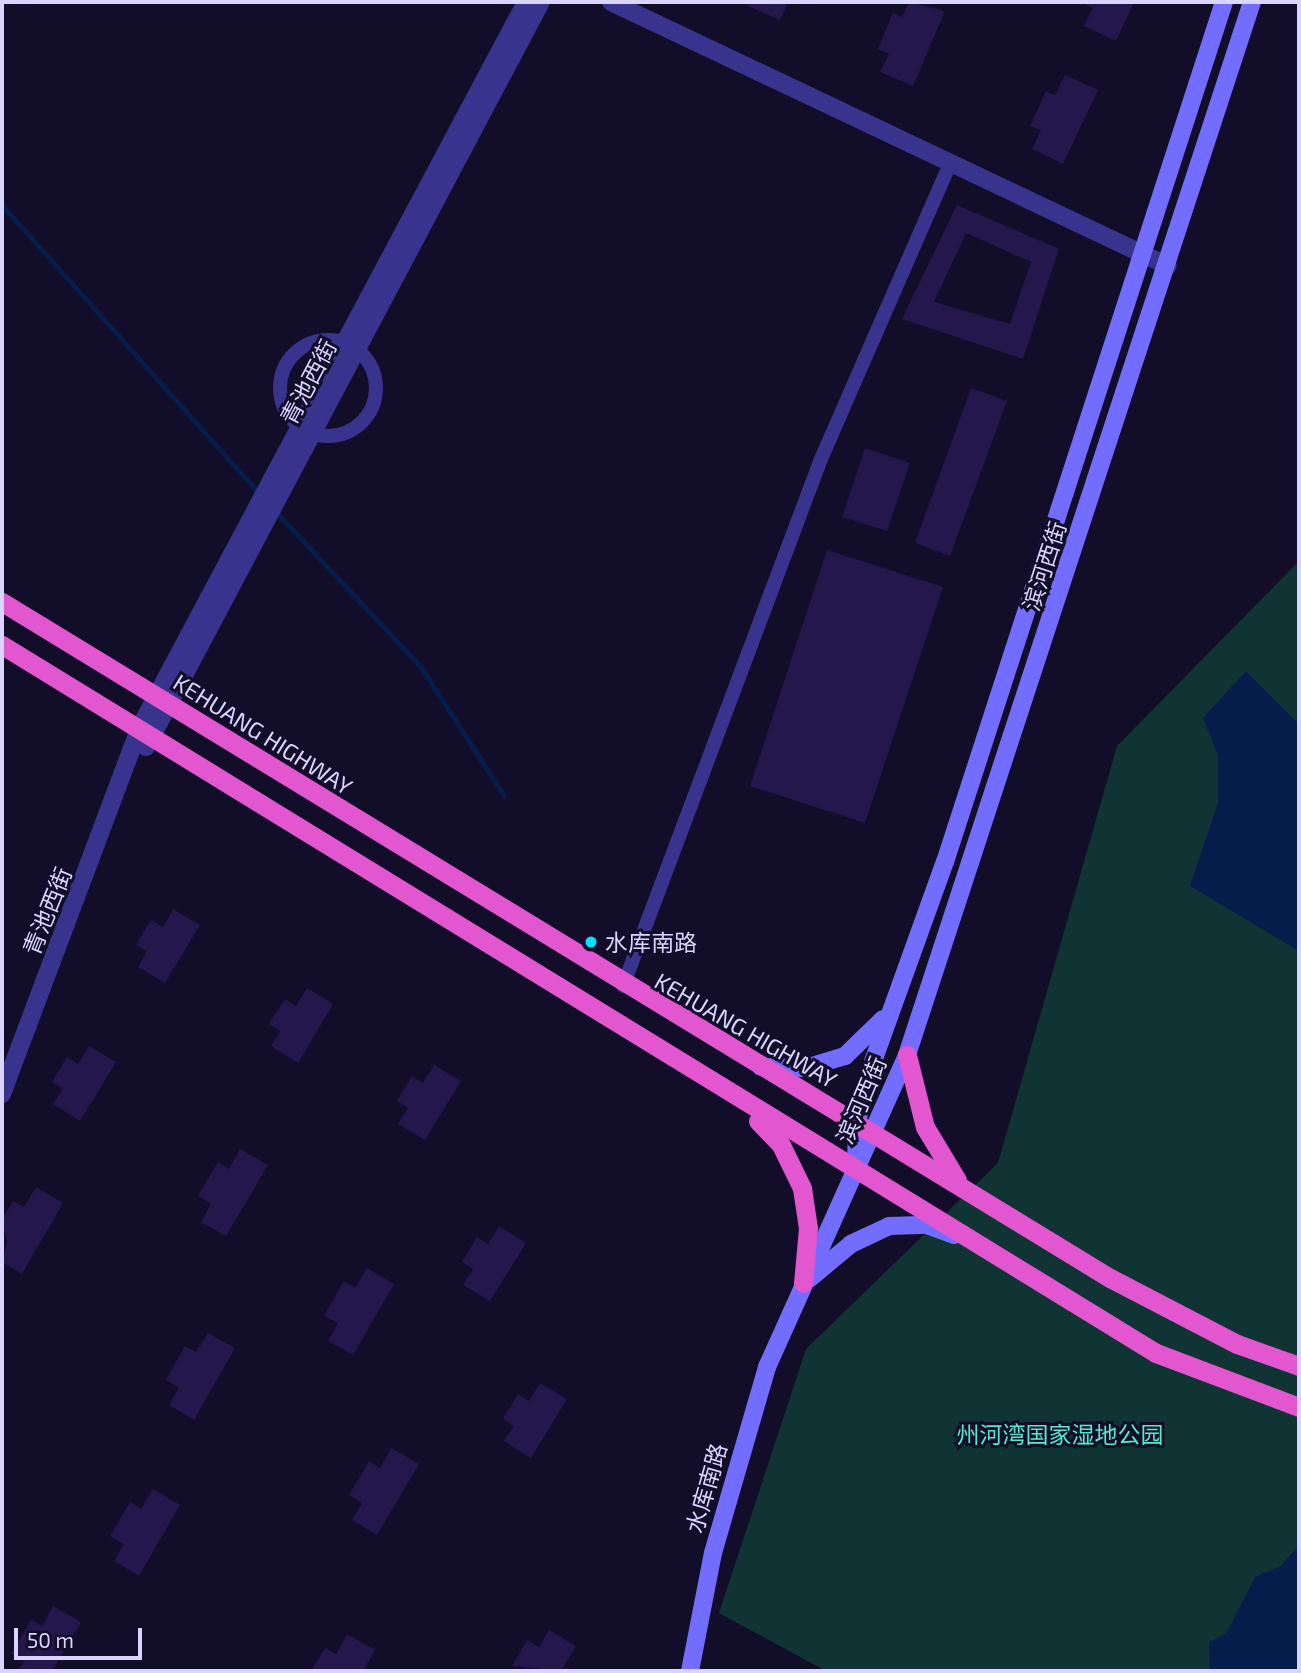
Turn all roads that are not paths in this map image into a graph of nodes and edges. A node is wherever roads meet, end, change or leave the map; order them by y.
1 (526, 2) edge
2 (541, 2) edge
3 (611, 2) edge
4 (1224, 2) edge
5 (1252, 2) edge
6 (951, 162) junction
7 (1143, 255) junction
8 (1168, 266) junction
9 (347, 345) junction
10 (303, 428) junction
11 (2, 602) edge
12 (2, 645) edge
13 (162, 701) junction
14 (146, 733) junction
15 (623, 986) junction
16 (897, 999) junction
17 (906, 1055) junction
18 (759, 1067) junction
19 (2, 1094) edge
20 (737, 1101) junction
21 (857, 1122) junction
22 (876, 1133) junction
23 (856, 1171) junction
24 (962, 1187) junction
25 (981, 1245) junction
26 (803, 1283) junction
27 (1299, 1366) edge
28 (1299, 1407) edge
29 (690, 1671) edge

1 - 9 street, 青池西街
2 - 9 street, 青池西街
3 - 6 street
4 - 7 main road, 滨河西街
5 - 8 main road, 滨河西街
6 - 7 street
6 - 15 street
7 - 8 street
7 - 16 main road, 滨河西街
8 - 17 main road, 滨河西街
9 - 10 street, 青池西街
9 - 10 street
9 - 10 street
10 - 13 street, 青池西街
11 - 13 highway, KEHUANG HIGHWAY
12 - 14 highway
13 - 14 street, 青池西街
13 - 15 highway, KEHUANG HIGHWAY
14 - 19 street, 青池西街
14 - 20 highway
15 - 18 highway, KEHUANG HIGHWAY
16 - 18 main road
16 - 21 main road, 滨河西街
17 - 22 main road, 滨河西街
17 - 24 highway
18 - 21 highway, KEHUANG HIGHWAY
20 - 23 highway
20 - 26 highway
21 - 22 highway, KEHUANG HIGHWAY
21 - 23 main road, 滨河西街
22 - 23 main road, 滨河西街
22 - 24 highway, KEHUANG HIGHWAY
23 - 25 highway
23 - 26 main road, 水库南路
24 - 27 highway, KEHUANG HIGHWAY
25 - 26 main road
25 - 28 highway
26 - 29 main road, 水库南路

